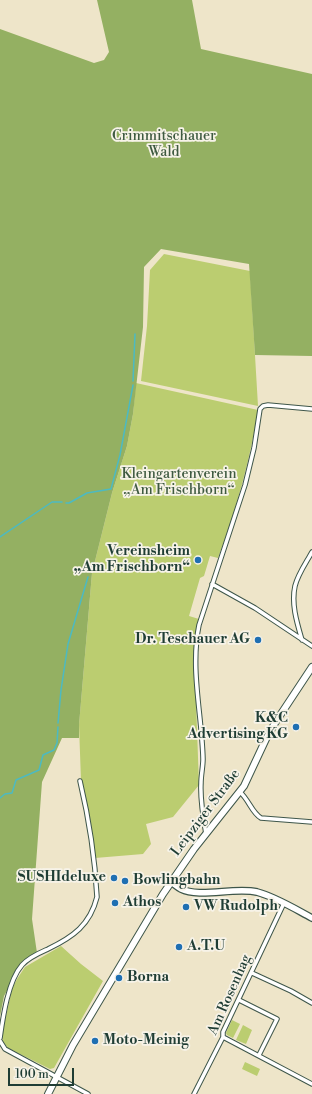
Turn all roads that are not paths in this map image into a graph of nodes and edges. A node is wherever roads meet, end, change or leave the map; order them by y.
1 (312, 408) edge
2 (312, 552) edge
3 (212, 584) junction
4 (302, 640) junction
5 (312, 646) edge
6 (312, 667) edge
7 (80, 781) dead end
8 (240, 792) junction
9 (312, 822) edge
10 (206, 834) junction
11 (171, 882) junction
12 (284, 903) junction
13 (312, 918) edge
14 (252, 973) junction
15 (239, 1000) junction
16 (312, 1002) edge
17 (223, 1038) junction
18 (0, 1040) edge
19 (259, 1055) junction
20 (56, 1077) junction
21 (312, 1084) edge
22 (48, 1094) edge
23 (88, 1094) edge
24 (194, 1094) edge

1 - 3 street
2 - 4 street
3 - 4 street
3 - 10 street
4 - 5 street
6 - 8 main road, Leipziger Straße
7 - 18 street
8 - 9 street
8 - 10 main road, Leipziger Straße
10 - 11 main road, Leipziger Straße
11 - 12 main road
11 - 20 main road, Leipziger Straße
12 - 13 main road
12 - 14 street, Am Rosenhag
14 - 15 street, Am Rosenhag
14 - 16 street
15 - 17 street, Am Rosenhag
15 - 19 street
17 - 19 street
17 - 24 street, Am Rosenhag
18 - 20 street
19 - 21 street
20 - 22 main road, Leipziger Straße
20 - 23 street

